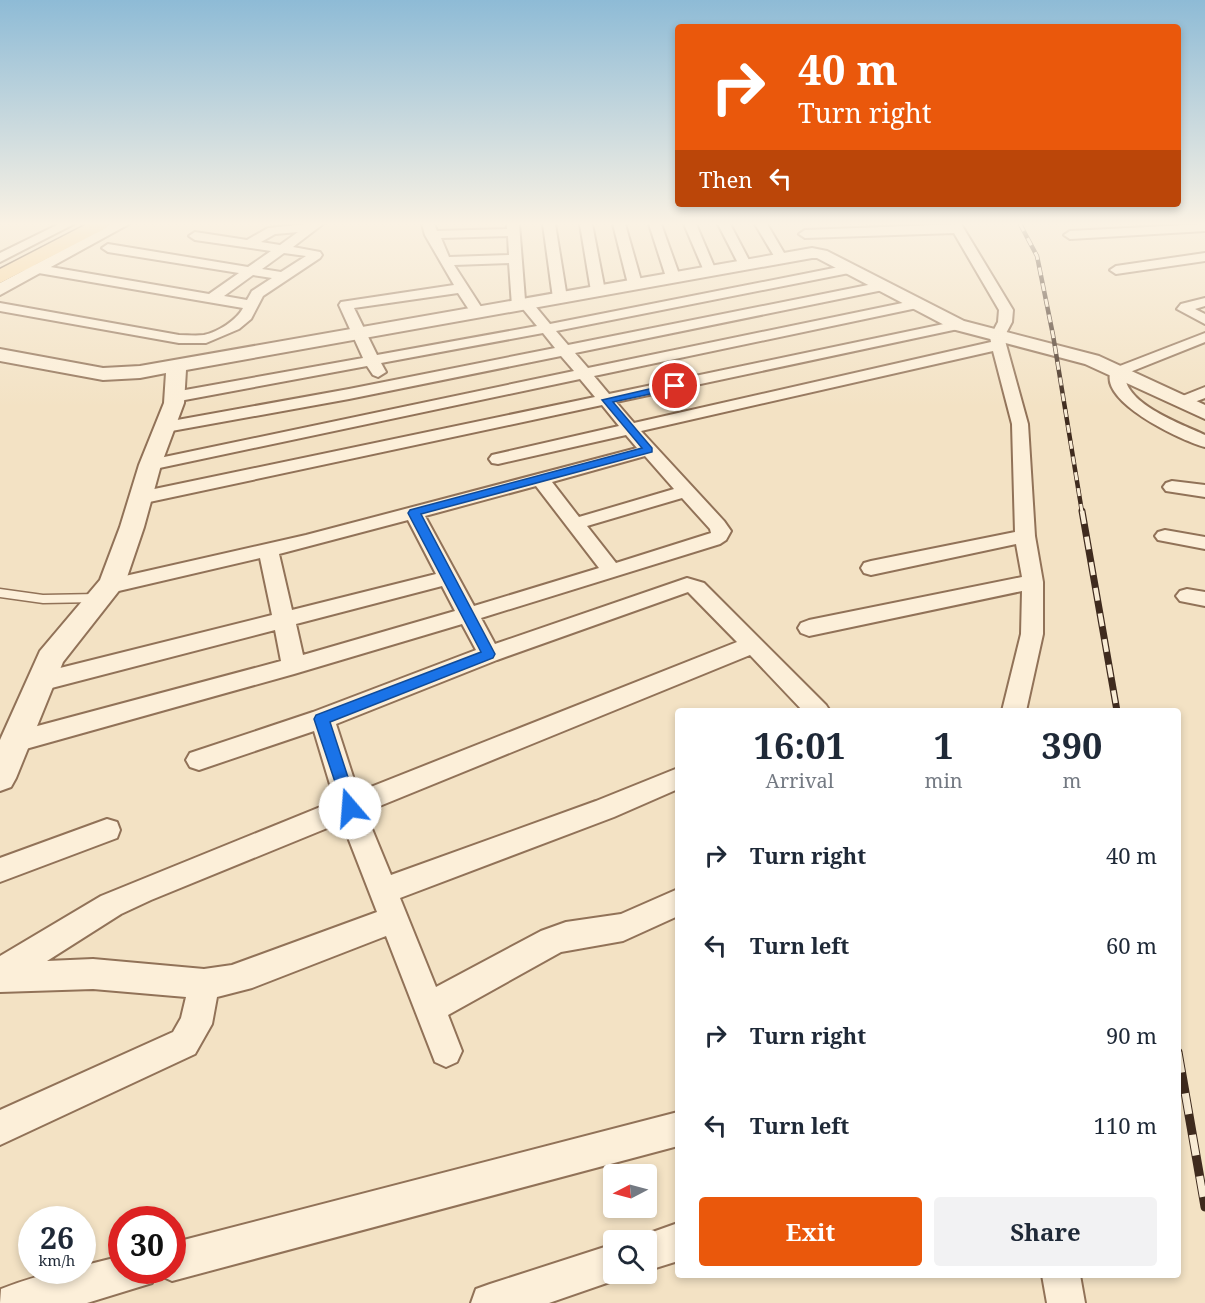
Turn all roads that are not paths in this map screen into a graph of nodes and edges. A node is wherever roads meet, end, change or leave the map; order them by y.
1 (134, 285) edge
2 (189, 285) edge
3 (231, 285) edge
4 (270, 285) edge
5 (460, 285) edge
6 (519, 285) edge
7 (558, 285) edge
8 (597, 285) edge
9 (631, 285) edge
10 (691, 285) edge
11 (771, 285) edge
12 (991, 285) edge
13 (883, 286) joint
14 (462, 288) junction
15 (598, 291) junction
16 (177, 292) junction
17 (710, 297) junction
18 (212, 298) junction
19 (560, 298) junction
20 (1205, 302) edge
21 (917, 304) junction
22 (252, 305) junction
23 (523, 305) junction
24 (0, 307) edge
25 (478, 313) junction
26 (733, 317) junction
27 (1205, 320) edge
28 (958, 325) junction
29 (547, 328) junction
30 (358, 334) junction
31 (757, 338) junction
32 (1205, 338) edge
33 (998, 341) junction
34 (566, 351) junction
35 (0, 355) edge
36 (373, 360) junction
37 (787, 362) junction
38 (176, 366) junction
39 (1117, 372) junction
40 (586, 374) junction
41 (818, 385) junction
42 (384, 387) junction
43 (1205, 392) edge
44 (174, 397) junction
45 (607, 400) junction
46 (1181, 402) junction
47 (1205, 413) edge
48 (395, 415) junction
49 (166, 427) junction
50 (629, 429) junction
51 (1205, 442) edge
52 (405, 443) junction
53 (648, 450) junction
54 (498, 459) dead end
55 (150, 465) junction
56 (540, 479) junction
57 (1172, 487) dead end
58 (686, 491) junction
59 (1205, 491) edge
60 (141, 498) junction
61 (414, 513) junction
62 (575, 524) junction
63 (1025, 536) junction
64 (1166, 536) dead end
65 (1205, 543) edge
66 (268, 550) junction
67 (871, 568) dead end
68 (612, 571) junction
69 (448, 578) junction
70 (1033, 582) junction
71 (105, 592) junction
72 (0, 593) edge
73 (467, 615) junction
74 (285, 620) junction
75 (809, 628) dead end
76 (753, 645) junction
77 (489, 654) junction
78 (294, 666) junction
79 (40, 682) junction
80 (815, 708) edge
81 (1015, 708) edge
82 (322, 719) junction
83 (15, 742) junction
84 (199, 760) dead end
85 (0, 778) edge
86 (675, 779) edge
87 (350, 808) junction
88 (107, 830) dead end
89 (0, 870) edge
90 (383, 891) junction
91 (675, 904) edge
92 (394, 919) junction
93 (0, 975) edge
94 (204, 984) junction
95 (429, 1008) junction
96 (446, 1051) dead end
97 (0, 1128) edge
98 (675, 1130) edge
99 (675, 1243) edge
100 (657, 1249) edge
101 (186, 1258) edge
102 (603, 1267) edge
103 (108, 1278) edge
104 (1062, 1278) edge
105 (15, 1303) edge
106 (490, 1303) edge
107 (1066, 1303) edge

1 - 16 street
2 - 16 street
3 - 18 street
4 - 22 street
5 - 14 street
6 - 23 street
7 - 19 street
8 - 15 street
9 - 15 street
10 - 17 street
11 - 17 street
12 - 33 street
13 - 21 street
13 - 26 street
14 - 25 street
14 - 30 street
15 - 19 street
16 - 18 street
17 - 26 street
17 - 29 street
18 - 22 street
19 - 23 street
20 - 27 street
21 - 28 street
21 - 31 street
22 - 24 street
23 - 25 street
23 - 29 street
25 - 30 street
26 - 31 street
26 - 34 street
28 - 33 street
28 - 37 street
29 - 34 street
29 - 36 street
30 - 36 street
30 - 38 street
31 - 37 street
31 - 40 street
32 - 39 street
33 - 39 street
33 - 41 street
33 - 63 street
34 - 40 street
34 - 42 street
35 - 38 street
36 - 42 street
36 - 44 street
37 - 41 street
37 - 45 street
38 - 44 street
39 - 46 street
39 - 51 street
40 - 45 street
40 - 48 street
41 - 50 street
42 - 48 street
42 - 49 street
43 - 46 street
44 - 49 street
45 - 50 street
45 - 52 street
46 - 47 street
48 - 52 street
48 - 55 street
49 - 55 street
50 - 53 street
50 - 54 street
52 - 60 street
53 - 56 street
53 - 58 street
55 - 60 street
56 - 61 street
56 - 62 street
57 - 59 street
58 - 62 street
58 - 68 street
60 - 71 street
61 - 66 street
61 - 69 street
62 - 68 street
63 - 67 street
63 - 70 street
64 - 65 street
66 - 71 street
66 - 74 street
68 - 73 street
69 - 73 street
69 - 74 street
70 - 75 street
70 - 81 street
71 - 72 lane
71 - 79 street
73 - 77 street
73 - 78 street
74 - 78 street
74 - 79 street
76 - 77 street
76 - 80 street
76 - 87 street
77 - 82 street
78 - 83 street
79 - 83 street
82 - 84 street
82 - 87 street
83 - 85 street
86 - 90 street
87 - 90 street
87 - 93 street
88 - 89 street
90 - 92 street
91 - 95 street
92 - 94 street
92 - 95 street
93 - 94 street
94 - 97 street
95 - 96 street
98 - 101 street
99 - 100 street
102 - 106 street
103 - 105 street
104 - 107 street

